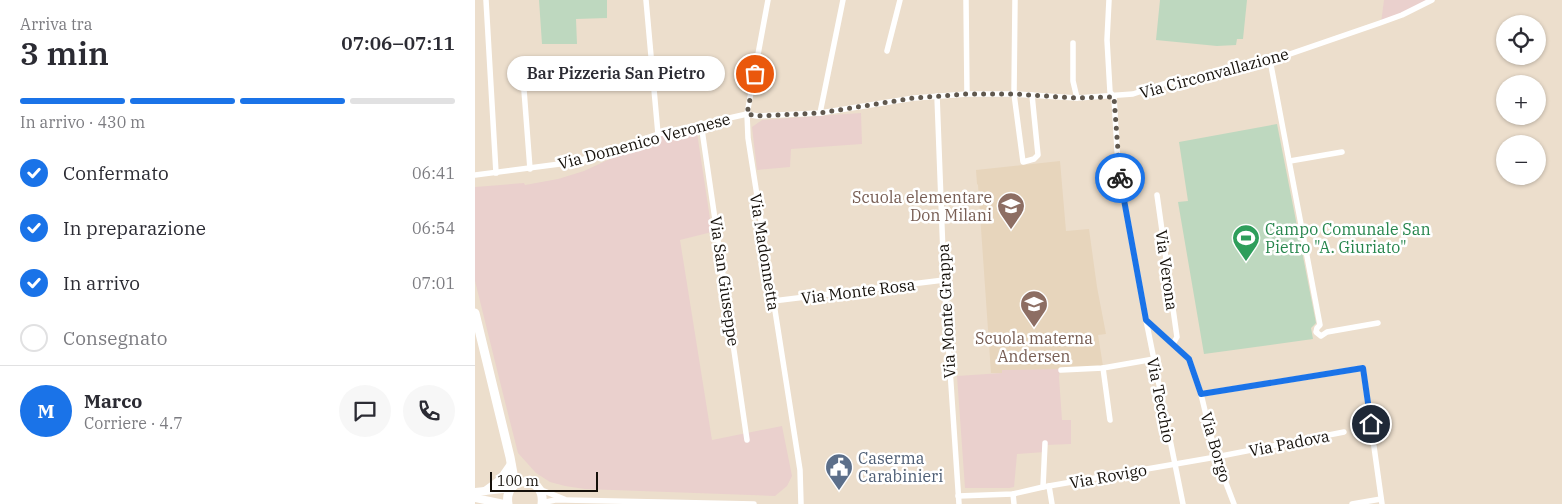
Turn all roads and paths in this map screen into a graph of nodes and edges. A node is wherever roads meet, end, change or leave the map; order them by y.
1 (486, 0) edge
2 (646, 0) edge
3 (768, 0) edge
4 (843, 0) edge
5 (900, 0) edge
6 (966, 0) edge
7 (1015, 0) edge
8 (1109, 0) edge
9 (1432, 0) edge
10 (1073, 43) dead end
11 (887, 51) dead end
12 (1270, 60) junction
13 (524, 90) dead end
14 (967, 94) junction
15 (1014, 94) junction
16 (1032, 95) junction
17 (937, 96) junction
18 (1114, 97) junction
19 (1077, 98) junction
20 (820, 113) junction
21 (747, 114) junction
22 (757, 116) joint
23 (701, 123) junction
24 (658, 134) junction
25 (1342, 152) dead end
26 (1290, 161) junction
27 (530, 169) junction
28 (496, 172) junction
29 (475, 175) edge
30 (1157, 194) dead end
31 (944, 280) junction
32 (773, 301) junction
33 (475, 312) edge
34 (1146, 320) junction
35 (1378, 323) dead end
36 (1173, 344) junction
37 (1154, 359) junction
38 (1103, 368) junction
39 (1061, 370) dead end
40 (1201, 394) junction
41 (1111, 420) dead end
42 (1344, 432) dead end
43 (747, 440) dead end
44 (1045, 443) dead end
45 (1216, 457) junction
46 (511, 460) junction
47 (1174, 464) junction
48 (535, 486) junction
49 (1046, 487) junction
50 (512, 488) junction
51 (485, 490) junction
52 (475, 492) edge
53 (1013, 494) junction
54 (958, 496) junction
55 (475, 498) edge
56 (565, 500) junction
57 (1382, 502) edge
58 (504, 504) edge
59 (508, 504) edge
60 (542, 504) edge
61 (754, 504) edge
62 (801, 504) edge
63 (959, 504) edge
64 (1014, 504) edge
65 (1052, 504) edge
66 (1183, 504) edge
67 (1234, 504) edge
68 (1351, 504) edge

1 - 28 street
2 - 24 street
3 - 21 street, Via Madonnetta
4 - 20 street
5 - 11 street
6 - 14 street
7 - 15 street
8 - 18 street, Via Tecchio
9 - 12 street, Via Circonvallazione
10 - 19 street
12 - 18 street, Via Circonvallazione
12 - 26 street
13 - 27 street
14 - 15 street, Via Circonvallazione
14 - 17 street, Via Circonvallazione
15 - 16 street, Via Circonvallazione
15 - 16 street
16 - 19 street, Via Circonvallazione
17 - 20 street, Via Circonvallazione
17 - 31 street, Via Monte Grappa
18 - 19 street, Via Circonvallazione
18 - 34 street, Via Tecchio
20 - 22 street, Via Circonvallazione
21 - 22 street, Via Domenico Veronese
21 - 23 street, Via Domenico Veronese
21 - 32 street, Via Madonnetta
23 - 24 street, Via Domenico Veronese
23 - 43 street, Via San Giuseppe
24 - 27 street, Via Domenico Veronese
25 - 26 street
26 - 35 street
27 - 28 street, Via Domenico Veronese
28 - 29 street, Via Domenico Veronese
30 - 36 street, Via Verona
31 - 32 street, Via Monte Rosa
31 - 54 street, Via Monte Grappa
32 - 62 street, Via Madonnetta
33 - 46 main road
34 - 36 street, Via Borgo
34 - 37 street, Via Tecchio
36 - 40 street, Via Borgo
37 - 38 street
37 - 47 street, Via Tecchio
38 - 39 street
38 - 41 street
40 - 45 street, Via Borgo
40 - 57 street
42 - 45 street, Via Padova
44 - 49 street
45 - 47 street, Via Padova
45 - 67 street, Via Borgo
46 - 48 main road
46 - 50 main road
46 - 51 street
47 - 49 street, Via Rovigo
47 - 66 street, Via Tecchio
48 - 50 main road
48 - 56 street
48 - 60 main road
49 - 53 street, Via Rovigo
49 - 65 street
50 - 51 street
50 - 59 main road
51 - 52 street
53 - 54 street, Via Rovigo
53 - 64 street
54 - 63 street, Via Monte Grappa
55 - 58 street
56 - 60 street
56 - 61 street
57 - 68 street

